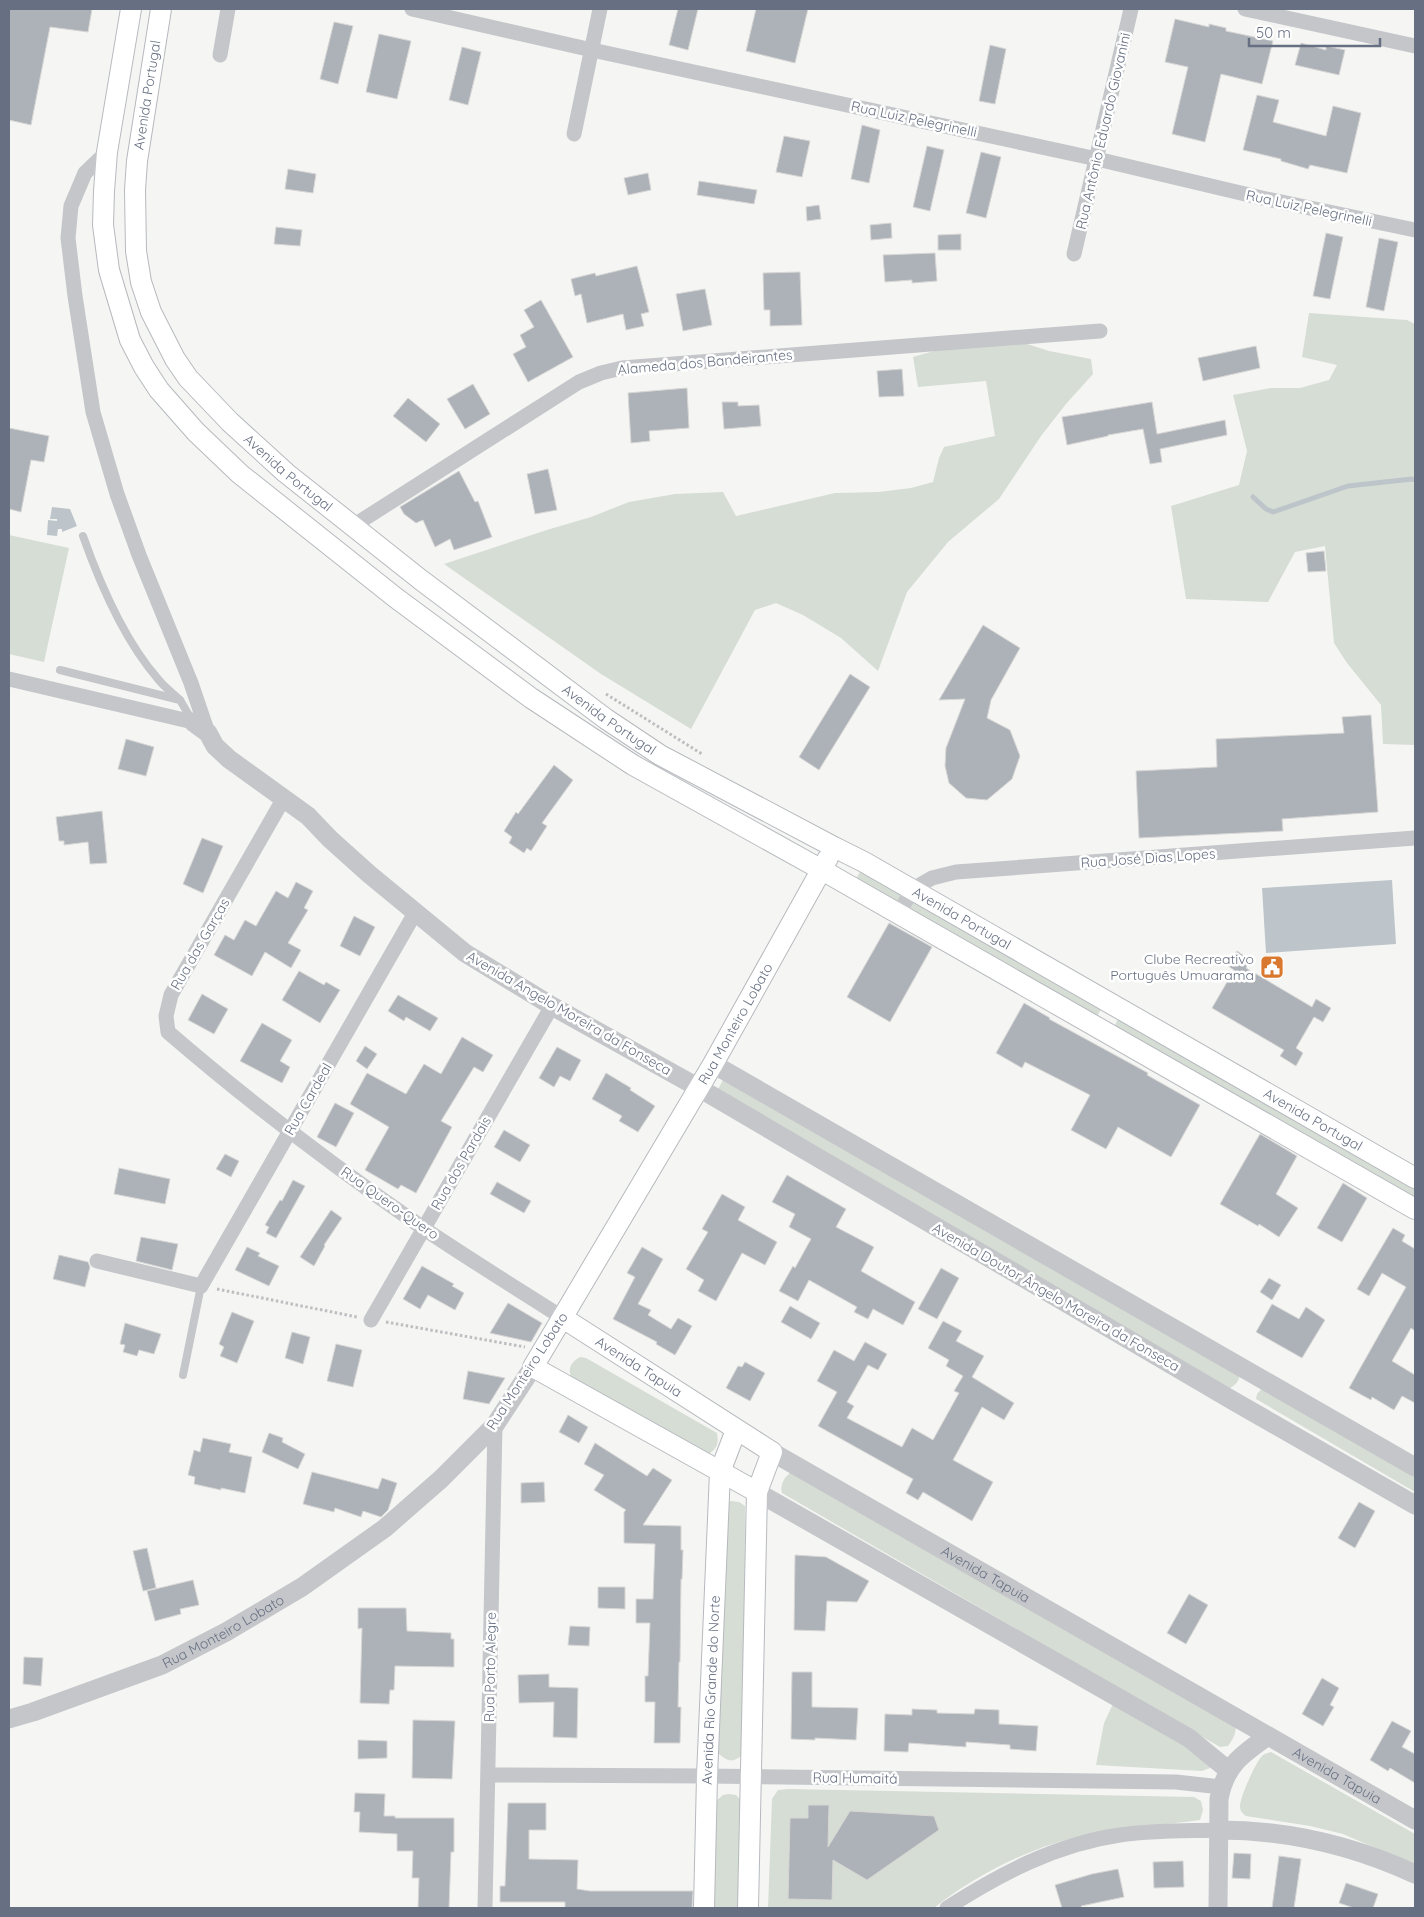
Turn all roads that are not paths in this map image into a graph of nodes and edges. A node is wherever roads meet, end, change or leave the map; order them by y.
1 (131, 9) edge
2 (161, 9) edge
3 (228, 9) edge
4 (412, 9) edge
5 (600, 9) edge
6 (1131, 9) edge
7 (1245, 9) edge
8 (1315, 16) edge
9 (1415, 46) edge
10 (592, 50) junction
11 (220, 55) dead end
12 (574, 134) dead end
13 (107, 152) junction
14 (1097, 159) junction
15 (1415, 230) edge
16 (1074, 254) dead end
17 (1100, 331) dead end
18 (353, 526) junction
19 (83, 536) dead end
20 (60, 670) dead end
21 (9, 679) edge
22 (180, 700) junction
23 (200, 728) junction
24 (284, 798) junction
25 (1415, 838) edge
26 (834, 847) junction
27 (822, 870) junction
28 (913, 889) junction
29 (415, 913) junction
30 (898, 914) junction
31 (552, 1006) junction
32 (1114, 1006) junction
33 (1100, 1029) junction
34 (713, 1064) junction
35 (222, 1079) joint
36 (699, 1088) junction
37 (289, 1131) junction
38 (1333, 1131) junction
39 (1319, 1154) junction
40 (1415, 1178) edge
41 (1415, 1209) edge
42 (424, 1228) junction
43 (96, 1262) dead end
44 (201, 1286) junction
45 (563, 1318) junction
46 (371, 1320) dead end
47 (533, 1367) junction
48 (183, 1375) dead end
49 (1254, 1375) junction
50 (1238, 1403) junction
51 (494, 1425) junction
52 (736, 1430) junction
53 (772, 1452) junction
54 (1415, 1468) edge
55 (720, 1472) junction
56 (756, 1492) junction
57 (1415, 1505) edge
58 (9, 1718) edge
59 (1268, 1736) junction
60 (489, 1775) junction
61 (707, 1776) junction
62 (752, 1777) junction
63 (1225, 1779) junction
64 (1415, 1820) edge
65 (1219, 1830) junction
66 (1415, 1874) edge
67 (485, 1908) edge
68 (704, 1908) edge
69 (748, 1908) edge
70 (947, 1908) edge
71 (1218, 1908) edge

1 - 13 main road, Avenida Portugal
2 - 18 main road, Avenida Portugal
3 - 11 street
4 - 10 street, Rua Luiz Pelegrinelli
5 - 10 street
6 - 14 street, Rua Antônio Eduardo Giovanini
7 - 8 street
8 - 9 street
10 - 12 street
10 - 14 street, Rua Luiz Pelegrinelli
13 - 23 street
13 - 27 main road, Avenida Portugal
14 - 15 street, Rua Luiz Pelegrinelli
14 - 16 street, Rua Antônio Eduardo Giovanini
17 - 18 street, Alameda dos Bandeirantes
18 - 26 main road, Avenida Portugal
19 - 22 lane
20 - 22 lane
21 - 23 street
22 - 23 lane
23 - 24 street, Avenida Angelo Moreira da Fonseca
24 - 29 street, Avenida Angelo Moreira da Fonseca
24 - 35 street, Rua das Garças
25 - 28 street, Rua José Dias Lopes
26 - 27 main road, Rua Monteiro Lobato
26 - 28 main road, Avenida Portugal
27 - 30 main road, Avenida Portugal
27 - 34 main road, Rua Monteiro Lobato
28 - 30 street
28 - 32 main road, Avenida Portugal
29 - 31 street, Avenida Angelo Moreira da Fonseca
29 - 37 street, Rua Cardeal
30 - 33 main road, Avenida Portugal
31 - 36 street, Avenida Angelo Moreira da Fonseca
31 - 42 street, Rua dos Pardais
32 - 33 main road
32 - 38 main road, Avenida Portugal
33 - 39 main road, Avenida Portugal
34 - 36 main road, Rua Monteiro Lobato
34 - 49 street
35 - 37 street, Rua Quero-Quero
36 - 45 main road, Rua Monteiro Lobato
36 - 50 street, Avenida Doutor Ângelo Moreira da Fonseca
37 - 42 street, Rua Quero-Quero
37 - 44 street, Rua Cardeal
38 - 39 main road
38 - 40 main road, Avenida Portugal
39 - 41 main road, Avenida Portugal
42 - 45 street, Rua Quero-Quero
42 - 46 street, Rua dos Pardais
43 - 44 street
44 - 48 lane
45 - 47 main road, Rua Monteiro Lobato
45 - 52 main road, Avenida Tapuia
47 - 51 street, Rua Monteiro Lobato
47 - 55 main road
49 - 50 street
49 - 54 street
50 - 57 street, Avenida Doutor Ângelo Moreira da Fonseca
51 - 58 street, Rua Monteiro Lobato
51 - 60 street, Rua Porto Alegre
52 - 53 main road, Avenida Tapuia
52 - 55 main road, Avenida Rio Grande do Norte
53 - 56 main road
53 - 59 street, Avenida Tapuia
55 - 56 main road
55 - 61 main road, Avenida Rio Grande do Norte
56 - 62 main road
56 - 63 street
59 - 63 street
59 - 64 street, Avenida Tapuia
60 - 61 street, Rua Humaitá
60 - 67 street, Rua Porto Alegre
61 - 62 street, Rua Humaitá
61 - 68 main road, Avenida Rio Grande do Norte
62 - 63 street, Rua Humaitá
62 - 69 main road
63 - 65 street
65 - 66 street
65 - 70 street
65 - 71 street

